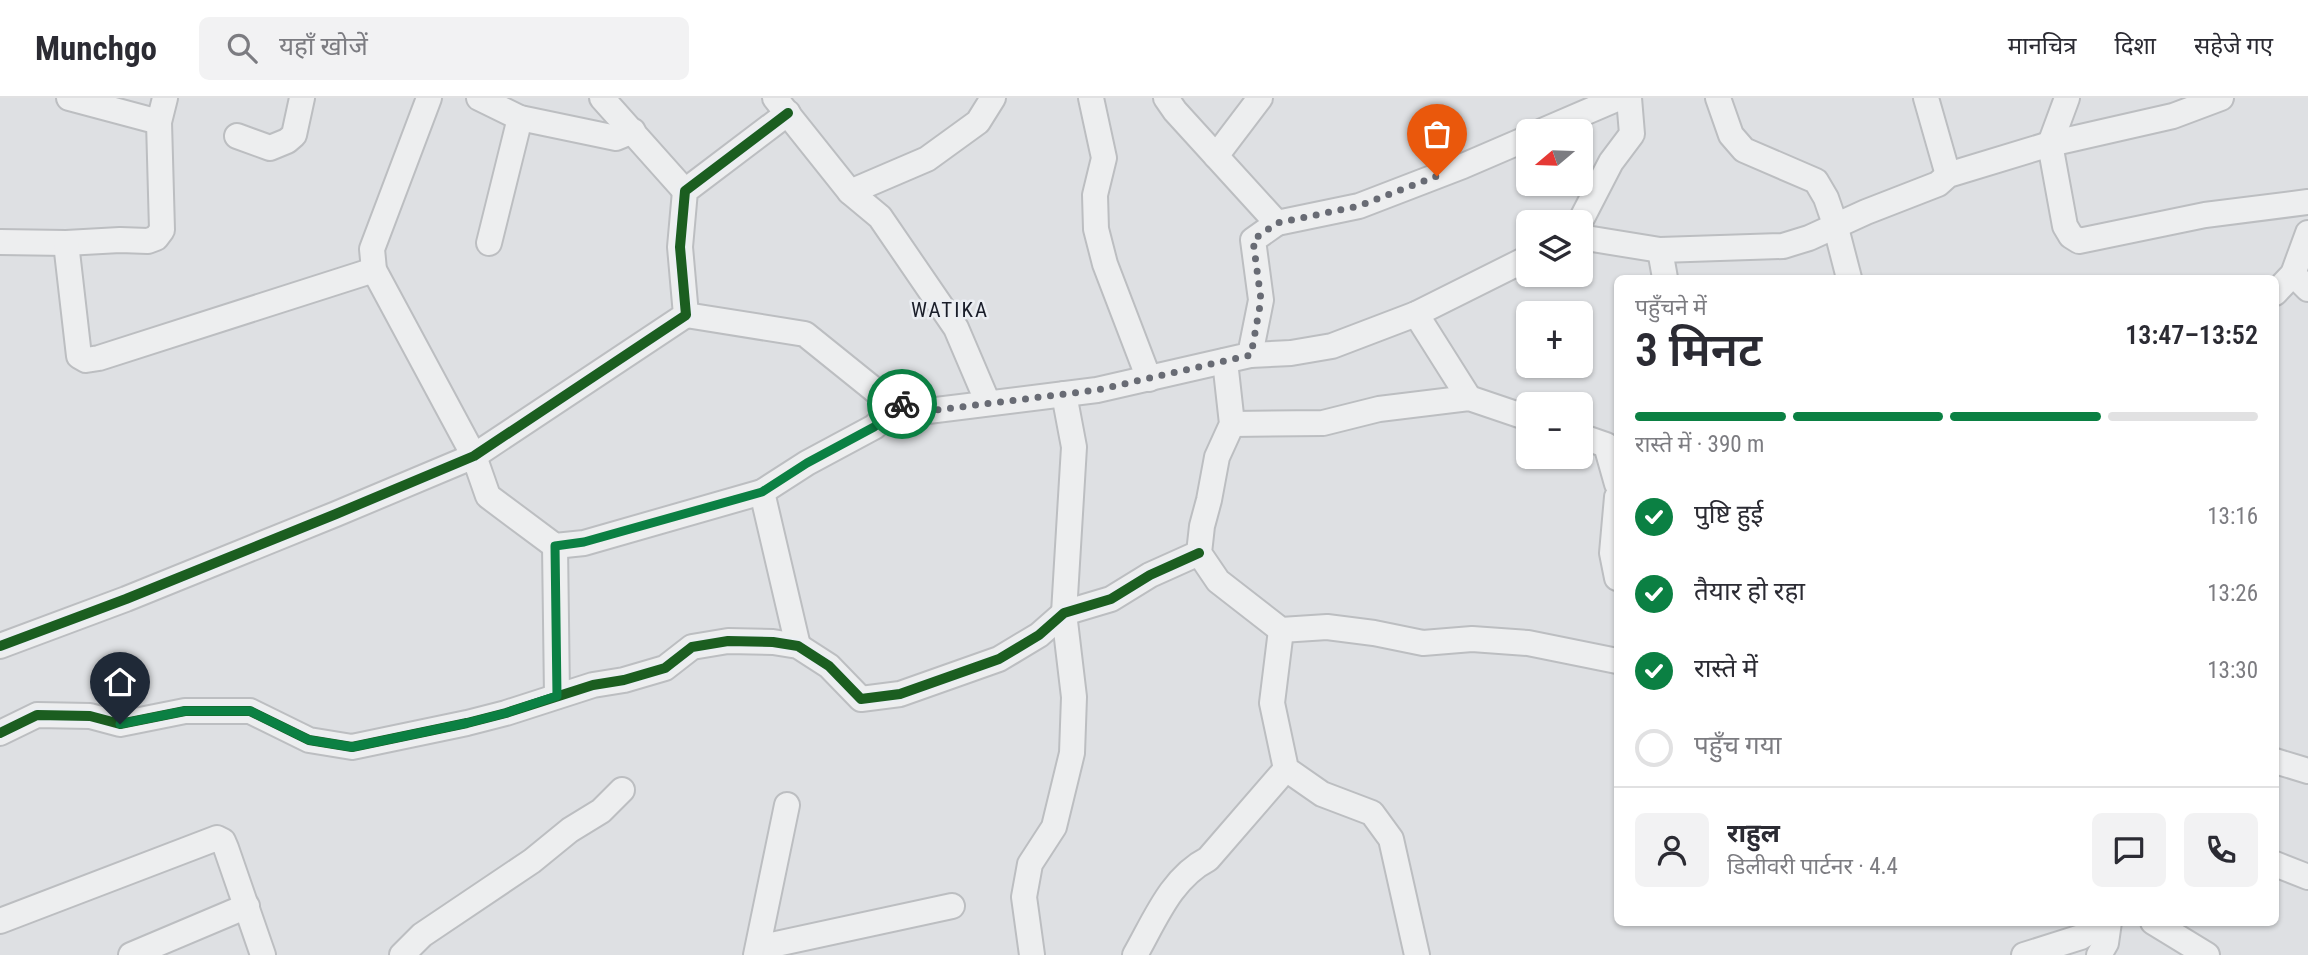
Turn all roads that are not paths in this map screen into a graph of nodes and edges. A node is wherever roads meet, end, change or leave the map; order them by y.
1 (69, 98) edge
2 (302, 98) edge
3 (429, 98) edge
4 (479, 98) edge
5 (603, 98) edge
6 (993, 98) edge
7 (1091, 98) edge
8 (1166, 98) edge
9 (1260, 98) edge
10 (1619, 98) edge
11 (1629, 98) edge
12 (1718, 98) edge
13 (1926, 98) edge
14 (2067, 98) edge
15 (2221, 98) edge
16 (781, 106) edge
17 (162, 110) edge
18 (520, 118) junction
19 (1570, 119) edge
20 (633, 131) junction
21 (237, 136) dead end
22 (1516, 143) edge
23 (2050, 144) junction
24 (1216, 156) junction
25 (1948, 175) junction
26 (685, 191) junction
27 (850, 192) junction
28 (2308, 202) edge
29 (1586, 210) edge
30 (1277, 223) junction
31 (1835, 225) junction
32 (2308, 233) edge
33 (1593, 239) edge
34 (0, 242) edge
35 (66, 243) junction
36 (489, 243) dead end
37 (1660, 250) junction
38 (1516, 264) edge
39 (374, 270) junction
40 (1664, 275) edge
41 (1848, 275) edge
42 (2300, 282) edge
43 (2279, 291) edge
44 (1416, 314) junction
45 (686, 315) junction
46 (1251, 355) junction
47 (1225, 361) junction
48 (1149, 379) junction
49 (1064, 394) junction
50 (1469, 398) junction
51 (901, 403) junction
52 (988, 403) junction
53 (1516, 414) edge
54 (1231, 424) junction
55 (1593, 439) edge
56 (1612, 444) edge
57 (474, 456) junction
58 (762, 492) junction
59 (1614, 531) edge
60 (555, 546) junction
61 (1199, 553) junction
62 (1614, 563) edge
63 (1064, 613) junction
64 (1281, 630) junction
65 (0, 646) edge
66 (798, 646) junction
67 (1614, 660) edge
68 (557, 696) junction
69 (0, 733) edge
70 (2279, 762) edge
71 (1286, 769) junction
72 (2308, 771) edge
73 (622, 790) dead end
74 (787, 805) dead end
75 (2279, 866) edge
76 (2308, 877) edge
77 (247, 906) junction
78 (952, 906) dead end
79 (0, 921) edge
80 (2101, 926) edge
81 (2108, 926) edge
82 (2160, 926) edge
83 (757, 952) edge
84 (131, 955) edge
85 (263, 955) edge
86 (402, 955) edge
87 (1032, 955) edge
88 (1135, 955) edge
89 (1417, 955) edge
90 (2024, 955) edge
91 (2099, 955) edge
92 (2207, 955) edge

1 - 17 street
2 - 21 street
3 - 39 street
4 - 18 street
5 - 20 street
6 - 27 street
7 - 48 street
8 - 24 street
9 - 24 street
10 - 19 street
11 - 29 street
12 - 31 street
13 - 25 street
14 - 23 street
15 - 23 street
16 - 26 street
16 - 27 street
17 - 35 street
18 - 20 street
18 - 36 street
20 - 26 street
22 - 30 street
23 - 25 street
23 - 28 street
24 - 30 street
25 - 31 street
26 - 45 street
27 - 52 street
30 - 46 street
31 - 37 street
31 - 41 street
32 - 42 street
33 - 37 street
34 - 35 street
35 - 39 street
37 - 40 street
38 - 44 street
39 - 57 street
42 - 43 street
44 - 46 street
44 - 50 street
45 - 51 street
45 - 57 street
46 - 47 street
47 - 48 street
47 - 54 street
48 - 49 street
49 - 52 street
49 - 63 street
50 - 53 street
50 - 54 street
51 - 52 street
51 - 58 street
54 - 61 street
55 - 56 street
57 - 60 street
57 - 65 street
58 - 60 street
58 - 66 street
59 - 62 street
60 - 68 street
61 - 63 street
61 - 64 street
63 - 66 street
63 - 87 street
64 - 67 street
64 - 71 street
66 - 68 street
68 - 69 street
70 - 72 street
71 - 88 street
71 - 89 street
73 - 86 street
74 - 83 street
75 - 76 street
77 - 79 street
77 - 84 street
77 - 85 street
78 - 83 street
80 - 90 street
81 - 91 street
82 - 92 street

